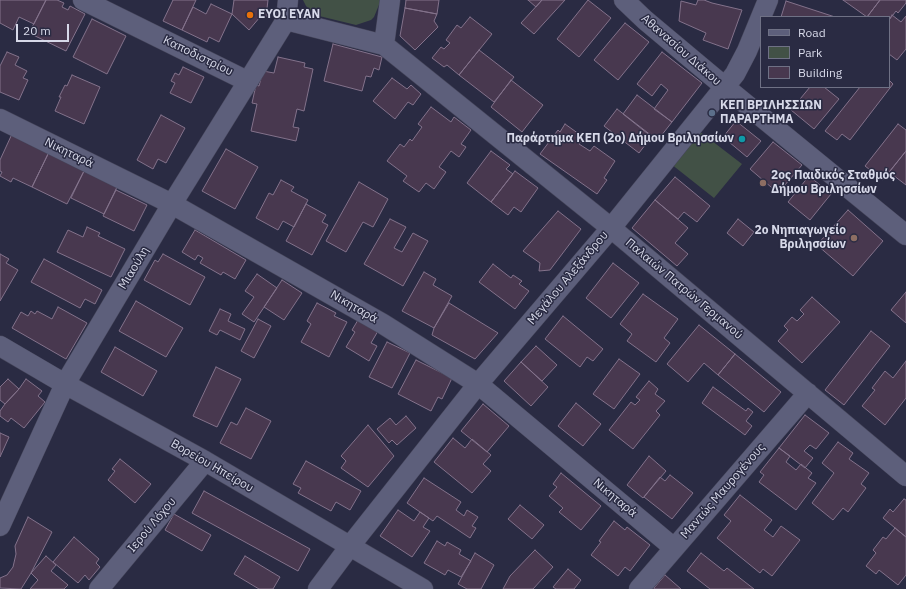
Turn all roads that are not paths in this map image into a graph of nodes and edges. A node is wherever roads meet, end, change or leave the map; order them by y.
1 (84, 0) edge
2 (288, 0) edge
3 (390, 0) edge
4 (624, 0) edge
5 (768, 0) edge
6 (761, 16) edge
7 (760, 19) edge
8 (286, 20) junction
9 (384, 45) junction
10 (247, 81) junction
11 (725, 87) junction
12 (0, 119) edge
13 (172, 204) junction
14 (611, 228) junction
15 (906, 235) edge
16 (4, 355) edge
17 (65, 384) junction
18 (478, 384) junction
19 (808, 393) junction
20 (205, 461) junction
21 (906, 476) edge
22 (0, 526) edge
23 (350, 546) junction
24 (674, 548) junction
25 (99, 589) edge
26 (318, 589) edge
27 (423, 589) edge
28 (639, 589) edge

1 - 10 street, Καποδιστρίου
2 - 8 street
3 - 9 street
4 - 11 street, Αθανασίου Διάκου
5 - 6 street, Μεγάλου Αλεξάνδρου
7 - 11 street, Μεγάλου Αλεξάνδρου
8 - 9 street
8 - 10 street, Μιαούλη
9 - 14 street, Παλαιών Πατρών Γερμανού
10 - 13 street, Μιαούλη
11 - 14 street, Μεγάλου Αλεξάνδρου
11 - 15 street, Αθανασίου Διάκου
12 - 13 street, Νικηταρά
13 - 17 street, Μιαούλη
13 - 18 street, Νικηταρά
14 - 18 street, Μεγάλου Αλεξάνδρου
14 - 19 street, Παλαιών Πατρών Γερμανού
16 - 17 street, Βορείου Ηπείρου
17 - 20 street, Βορείου Ηπείρου
17 - 22 street, Μιαούλη
18 - 23 street, Μεγάλου Αλεξάνδρου
18 - 24 street, Νικηταρά
19 - 21 street, Παλαιών Πατρών Γερμανού
19 - 24 street, Μαντώς Μαυρογένους
20 - 23 street, Βορείου Ηπείρου
20 - 25 street, Ιερού Λόχου
23 - 26 street, Μεγάλου Αλεξάνδρου
23 - 27 street, Βορείου Ηπείρου
24 - 28 street, Μαντώς Μαυρογένους

